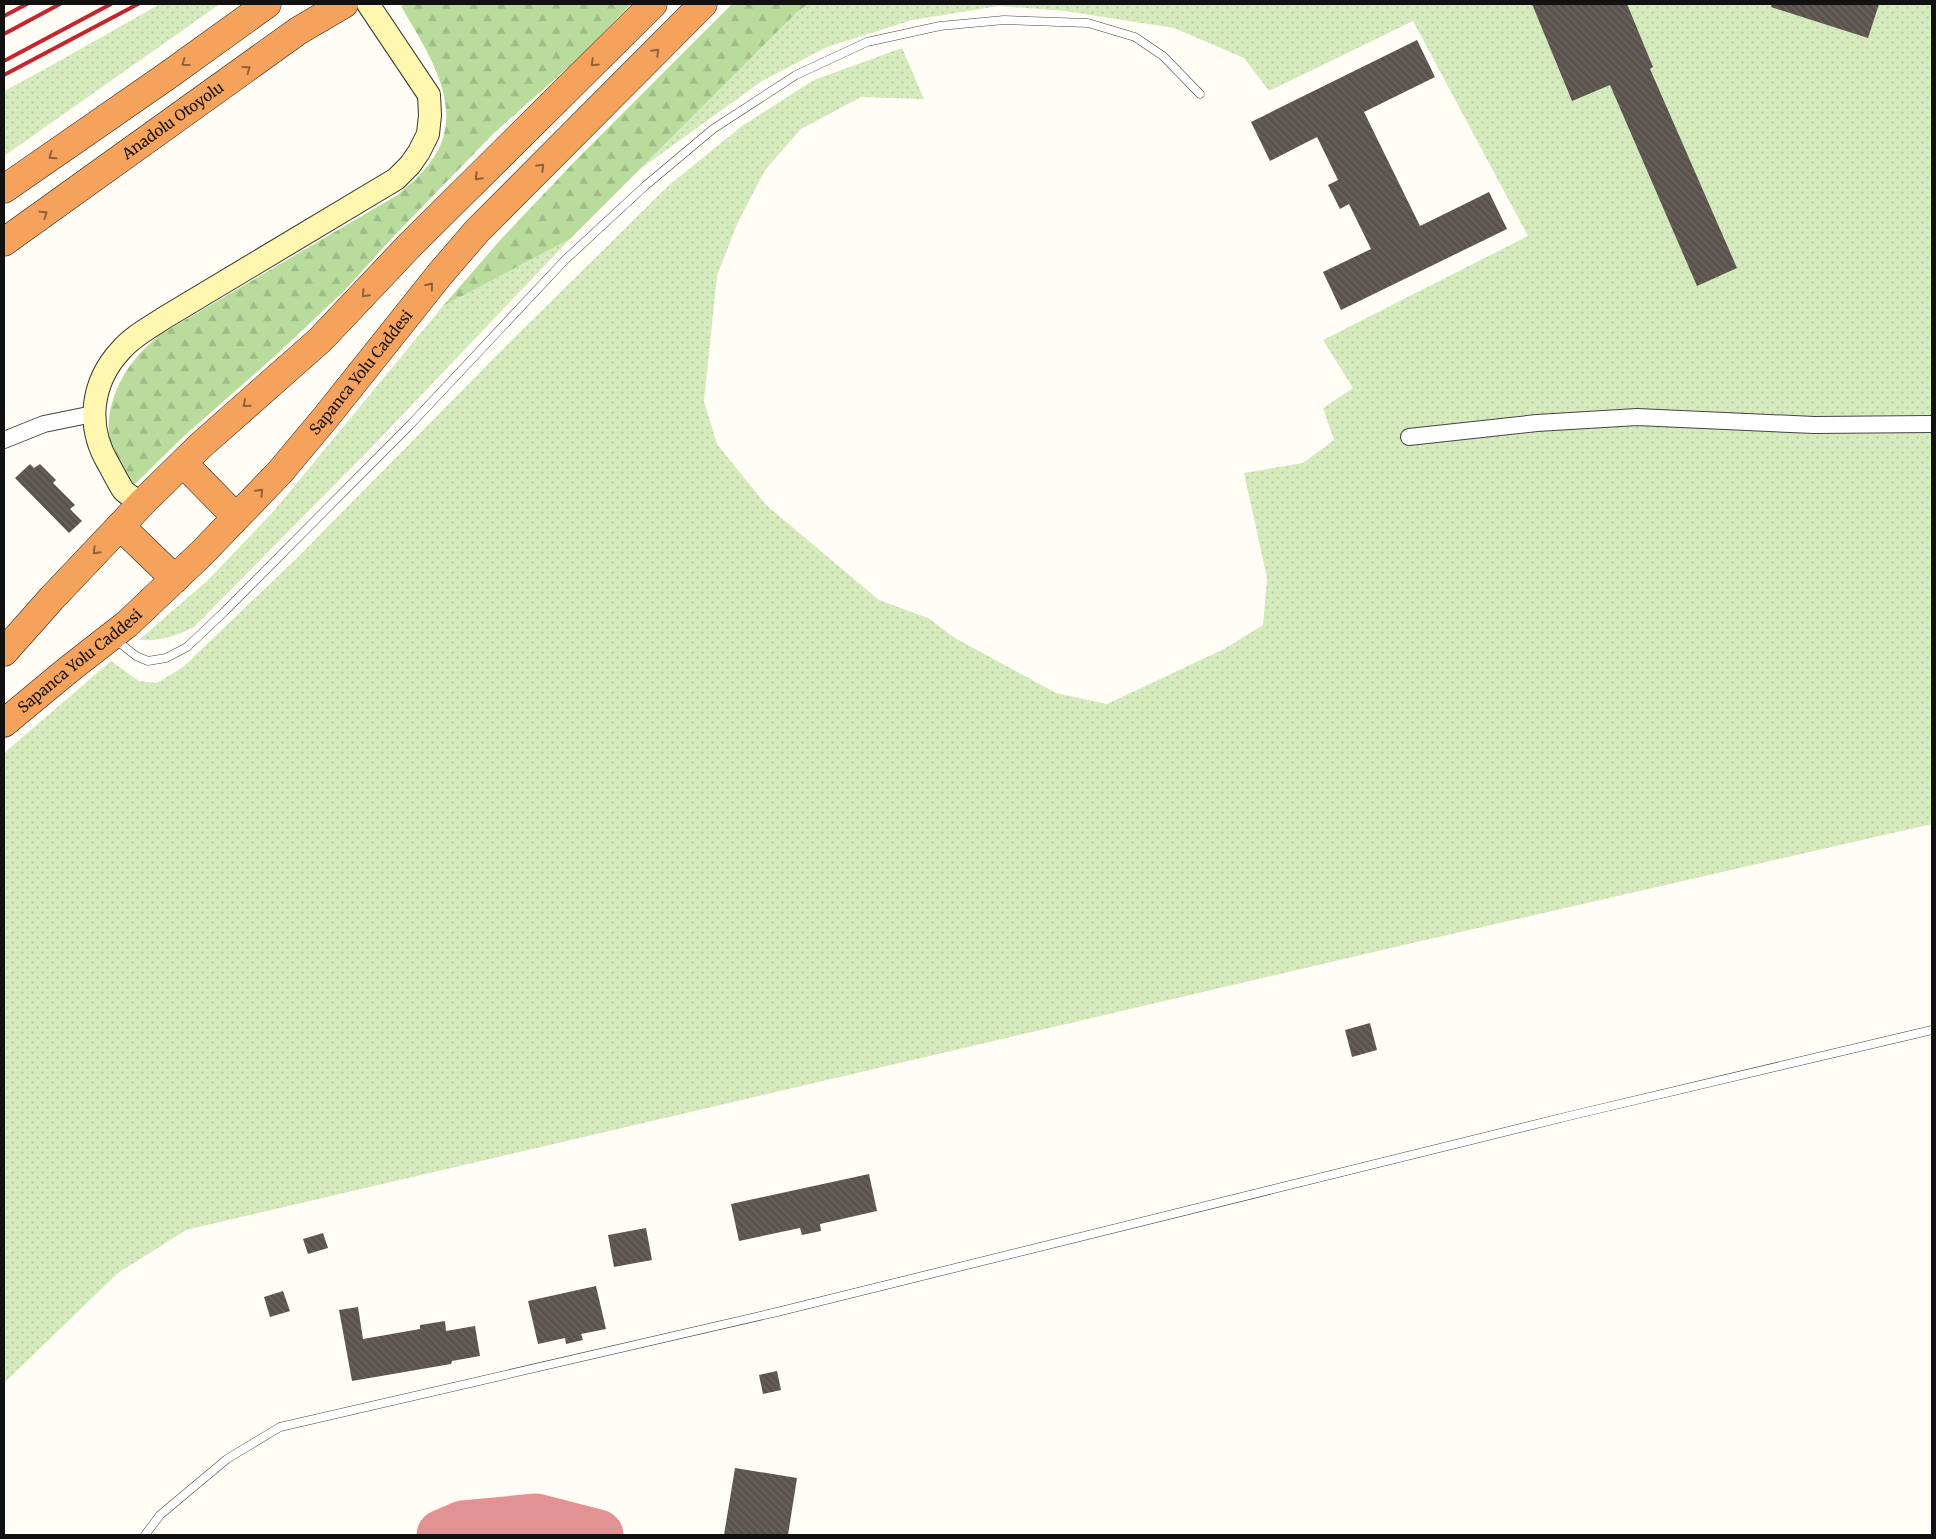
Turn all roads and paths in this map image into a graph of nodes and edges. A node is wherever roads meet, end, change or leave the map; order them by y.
1 (267, 4) edge
2 (344, 4) edge
3 (368, 4) edge
4 (653, 4) edge
5 (703, 4) edge
6 (1200, 94) dead end
7 (4, 189) edge
8 (4, 242) edge
9 (93, 414) junction
10 (1932, 424) edge
11 (1409, 437) dead end
12 (4, 440) edge
13 (183, 463) junction
14 (142, 503) junction
15 (236, 517) junction
16 (120, 526) junction
17 (175, 579) junction
18 (111, 636) junction
19 (4, 652) edge
20 (4, 723) edge
21 (1932, 1030) edge
22 (146, 1535) edge

1 -> 7 highway
8 -> 2 highway, Anadolu Otoyolu
3 - 9 street
4 -> 13 highway
15 -> 5 highway, Sapanca Yolu Caddesi
6 - 18 lane
9 - 12 street
9 - 14 street
10 - 11 street
13 - 14 highway
13 - 15 highway
14 - 16 highway
15 - 17 highway, Sapanca Yolu Caddesi
16 - 17 highway
16 -> 19 highway
17 - 18 highway, Sapanca Yolu Caddesi
18 - 20 highway, Sapanca Yolu Caddesi
21 - 22 lane

